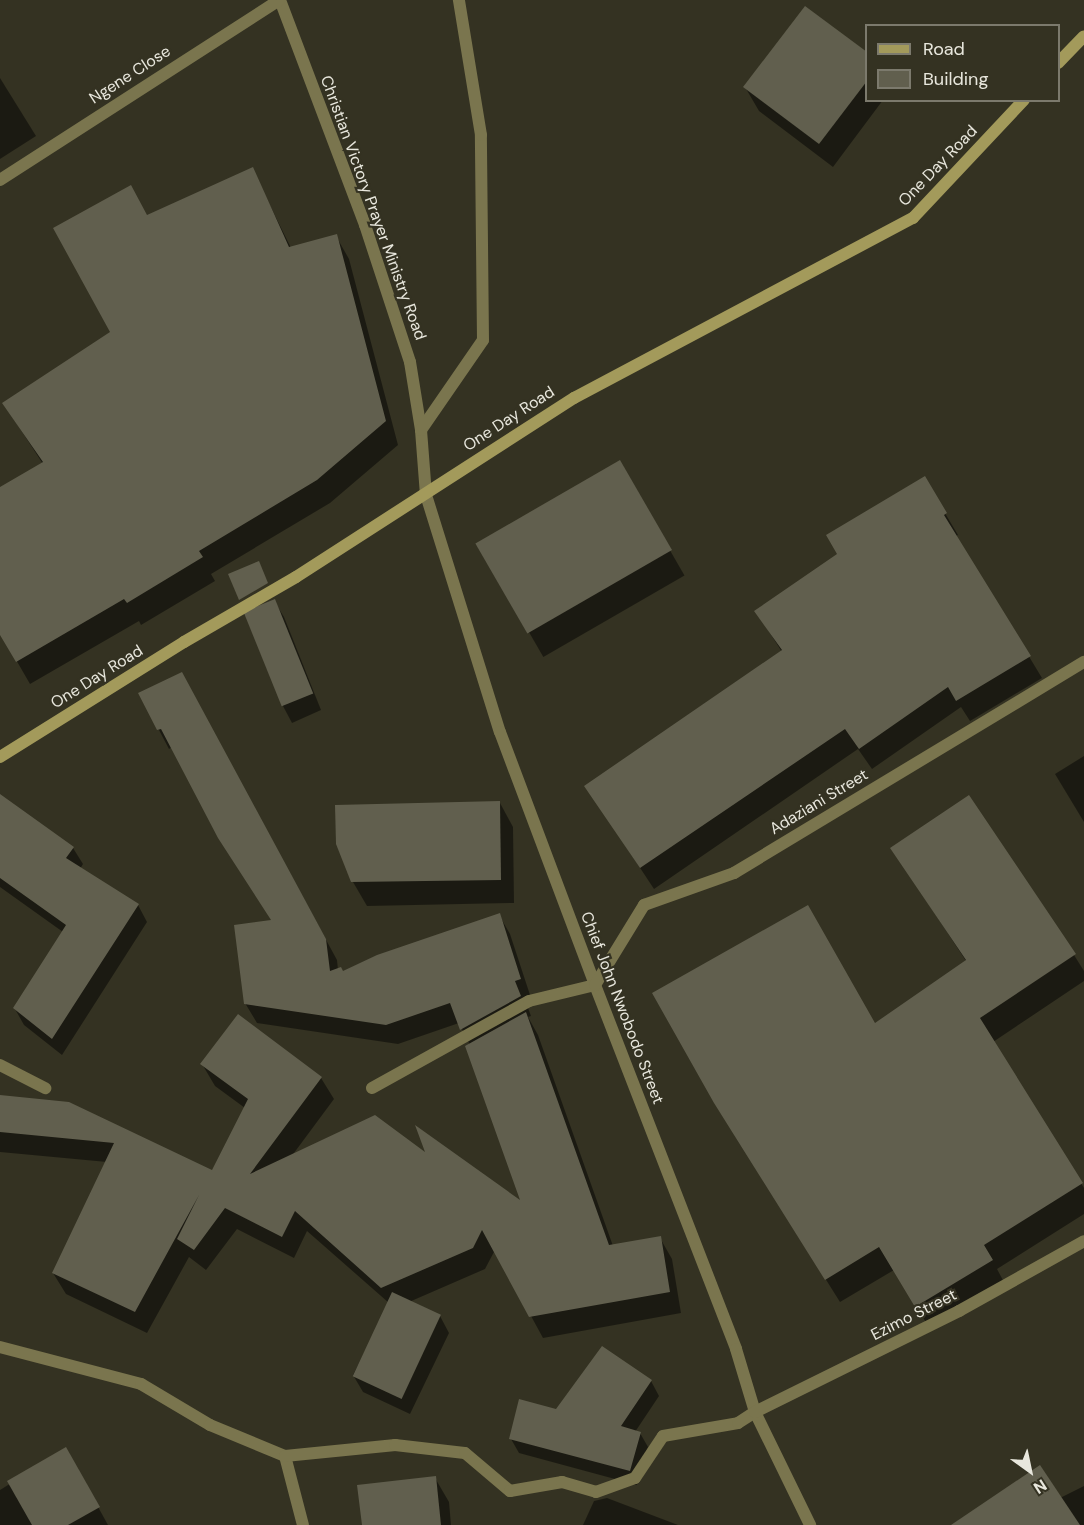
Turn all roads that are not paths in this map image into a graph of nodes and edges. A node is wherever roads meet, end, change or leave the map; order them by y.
1 (280, 0) edge
2 (459, 0) edge
3 (1084, 36) edge
4 (1060, 62) edge
5 (1021, 102) edge
6 (0, 180) edge
7 (421, 430) junction
8 (426, 495) junction
9 (1084, 662) edge
10 (0, 757) edge
11 (595, 985) junction
12 (0, 1065) edge
13 (45, 1088) dead end
14 (372, 1088) dead end
15 (1084, 1240) edge
16 (0, 1347) edge
17 (755, 1412) junction
18 (285, 1456) junction
19 (303, 1525) edge
20 (810, 1525) edge

1 - 6 street, Ngene Close
1 - 7 street, Christian Victory Prayer Ministry Road
2 - 7 street
3 - 4 main road
5 - 8 main road, One Day Road
7 - 8 street, Christian Victory Prayer Ministry Road
8 - 10 main road, One Day Road
8 - 11 street, Chief John Nwobodo Street
9 - 11 street, Adaziani Street
11 - 14 street
11 - 17 street, Chief John Nwobodo Street
12 - 13 street
15 - 17 street, Ezimo Street
16 - 18 street
17 - 18 street, Ezimo Street
17 - 20 street, Chief John Nwobodo Street
18 - 19 street

